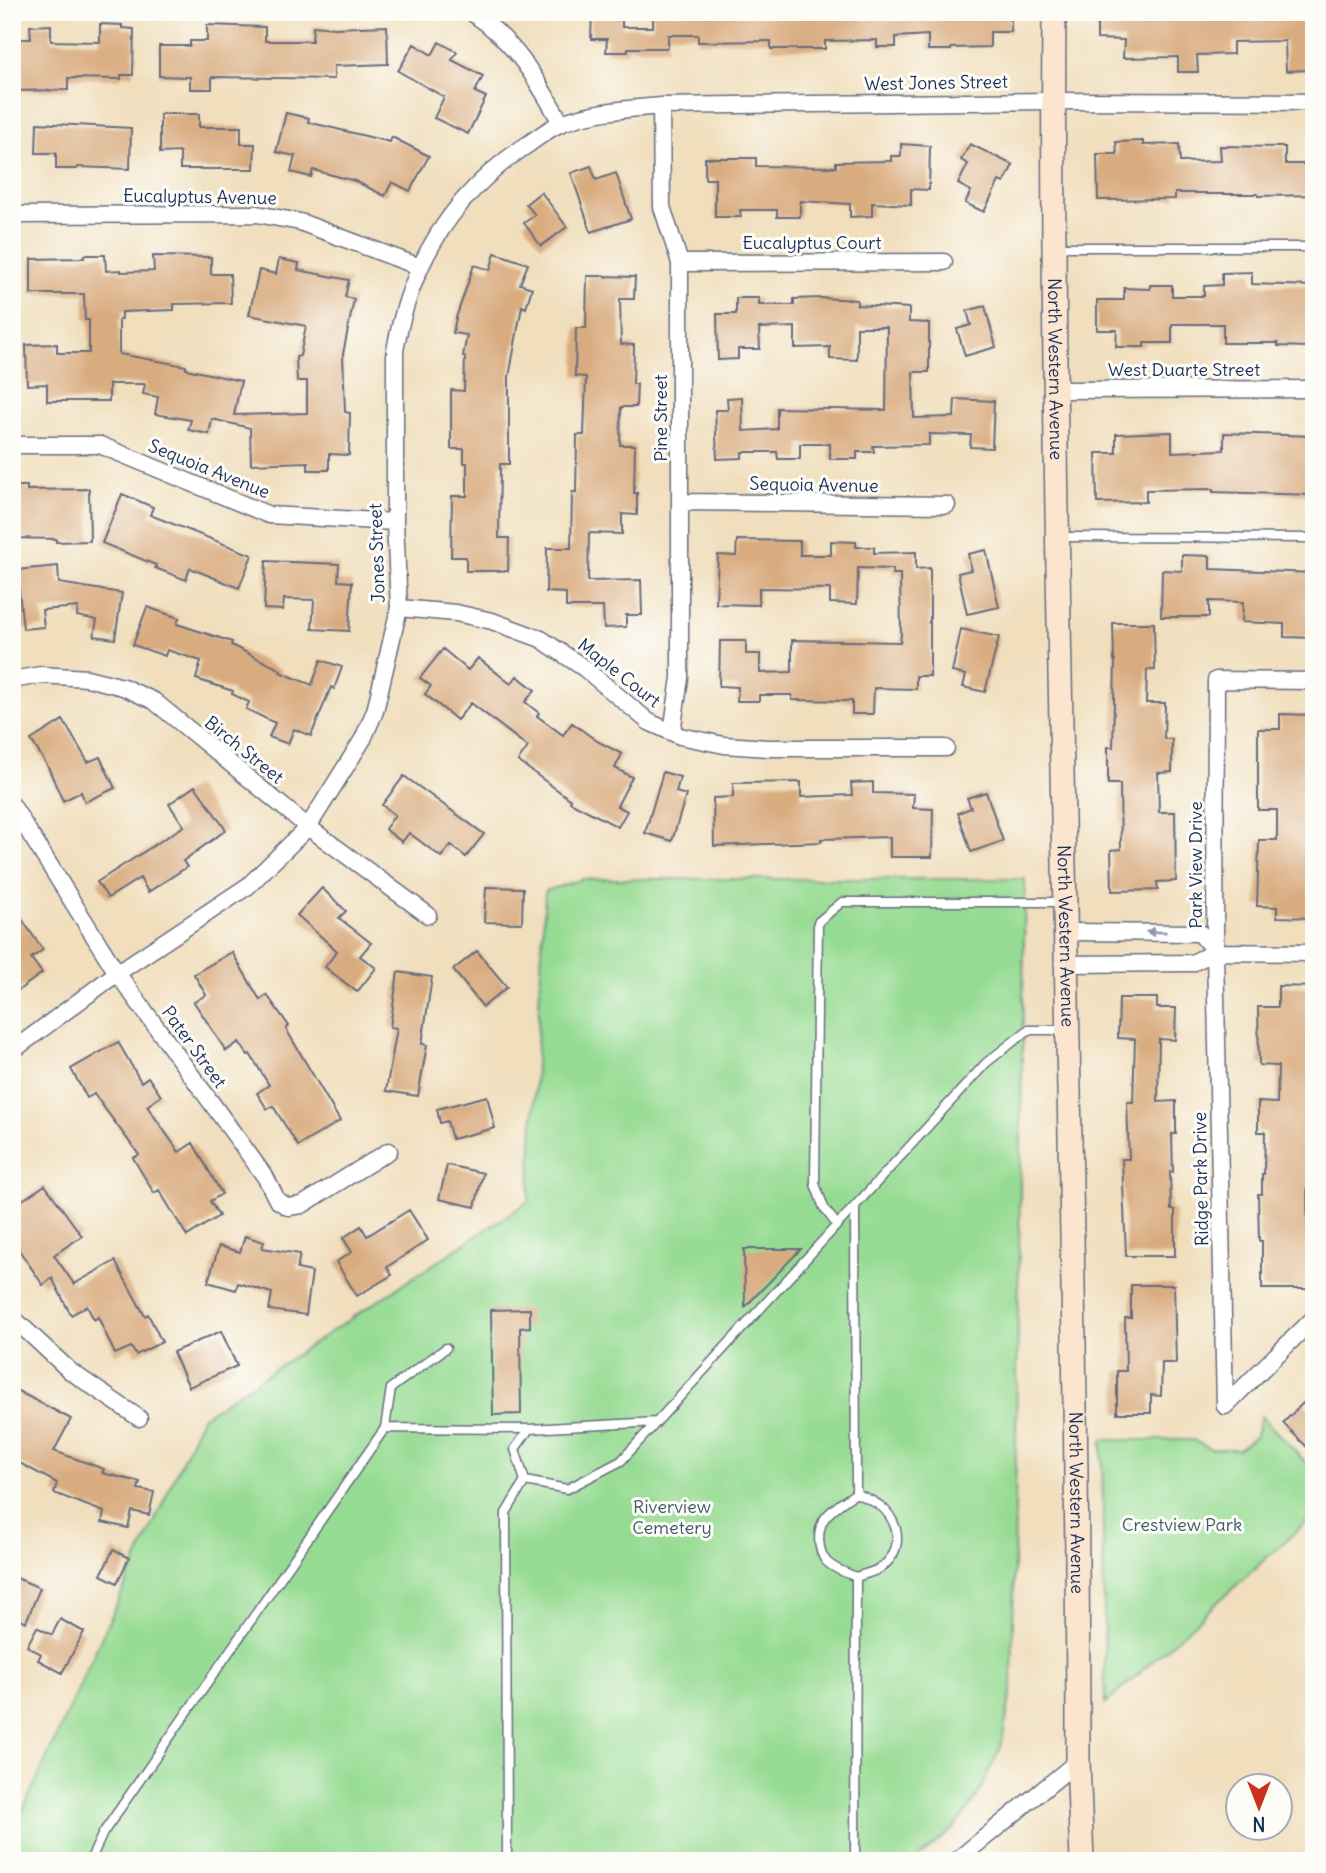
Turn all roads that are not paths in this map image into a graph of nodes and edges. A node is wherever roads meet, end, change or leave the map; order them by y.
1 (471, 12) edge
2 (1054, 12) edge
3 (1054, 101) junction
4 (1314, 102) edge
5 (662, 106) junction
6 (561, 123) junction
7 (12, 215) edge
8 (1054, 247) junction
9 (1314, 247) edge
10 (944, 262) dead end
11 (680, 263) junction
12 (420, 267) junction
13 (1314, 389) edge
14 (1055, 390) junction
15 (12, 445) edge
16 (681, 502) junction
17 (947, 505) dead end
18 (395, 522) junction
19 (1057, 537) junction
20 (1314, 538) edge
21 (399, 608) junction
22 (12, 680) edge
23 (1314, 681) edge
24 (671, 732) junction
25 (946, 748) dead end
26 (12, 805) edge
27 (308, 827) junction
28 (1065, 902) junction
29 (428, 915) dead end
30 (1065, 932) junction
31 (1215, 951) junction
32 (1314, 953) edge
33 (1066, 964) junction
34 (117, 973) junction
35 (1067, 1030) junction
36 (12, 1051) edge
37 (390, 1151) dead end
38 (855, 1206) junction
39 (837, 1225) junction
40 (12, 1317) edge
41 (1314, 1318) edge
42 (446, 1348) dead end
43 (139, 1418) dead end
44 (657, 1422) junction
45 (385, 1428) junction
46 (529, 1429) junction
47 (524, 1481) junction
48 (856, 1493) junction
49 (856, 1577) junction
50 (1078, 1761) junction
51 (90, 1861) edge
52 (507, 1861) edge
53 (855, 1861) edge
54 (956, 1861) edge
55 (1082, 1861) edge

1 - 6 street
2 - 3 main road, North Western Avenue
3 - 4 street, West Jones Street
3 - 5 street, West Jones Street
3 - 8 main road, North Western Avenue
5 - 6 street, West Jones Street
5 - 11 street, Pine Street
6 - 12 street, Jones Street
7 - 12 street, Eucalyptus Avenue
8 - 9 lane
8 - 14 main road, North Western Avenue
10 - 11 street, Eucalyptus Court
11 - 16 street, Pine Street
12 - 18 street, Jones Street
13 - 14 street, West Duarte Street
14 - 19 main road, North Western Avenue
15 - 18 street, Sequoia Avenue
16 - 17 street, Sequoia Avenue
16 - 24 street, Pine Street
18 - 21 street, Jones Street
19 - 20 lane
19 - 28 main road, North Western Avenue
21 - 24 street, Maple Court
21 - 27 street, Jones Street
22 - 27 street, Birch Street
23 - 31 street, Park View Drive
24 - 25 street, Maple Court
26 - 34 street, Pater Street
27 - 29 street, Birch Street
27 - 34 street, Jones Street
28 - 30 main road, North Western Avenue
28 - 39 lane
31 -> 30 street
30 - 33 main road, North Western Avenue
31 - 32 street, Park View Drive
31 - 33 street
31 - 41 street, Ridge Park Drive
33 - 35 main road, North Western Avenue
34 - 36 street, Jones Street
34 - 37 street, Pater Street
35 - 38 lane
35 - 50 main road, North Western Avenue
38 - 39 lane
38 - 48 lane
39 - 44 lane
40 - 43 street
42 - 45 lane
44 - 46 lane
44 - 47 lane
45 - 46 lane
45 - 51 lane
46 - 47 lane
47 - 52 lane
48 - 49 lane
48 - 49 lane
49 - 53 lane
50 - 54 street
50 - 55 main road, North Western Avenue

